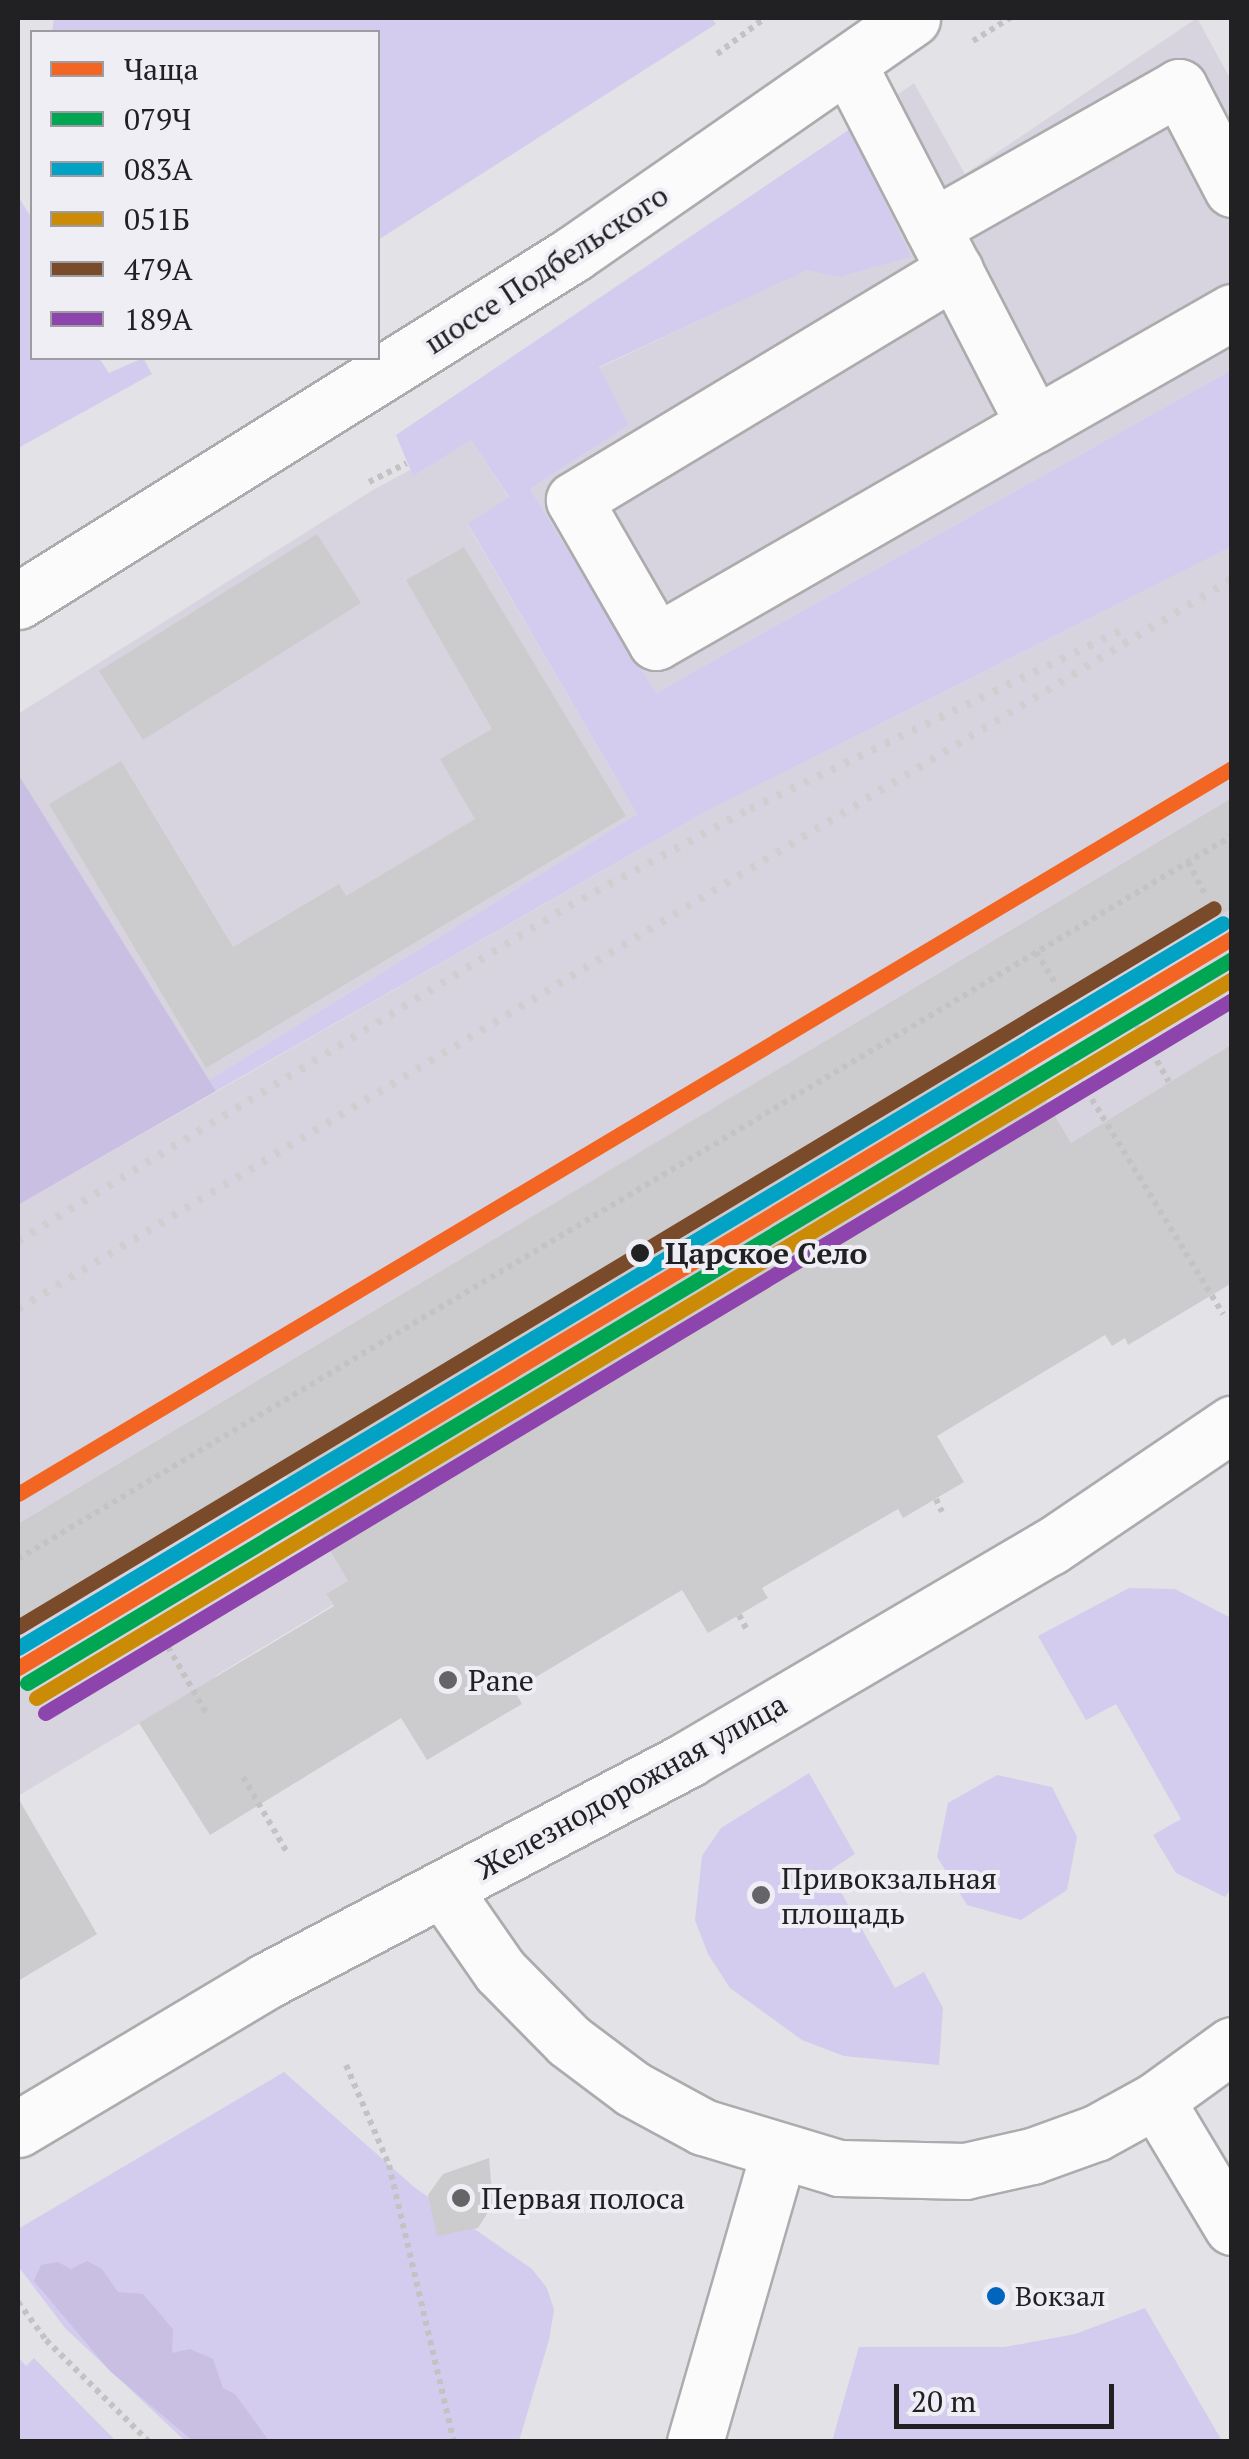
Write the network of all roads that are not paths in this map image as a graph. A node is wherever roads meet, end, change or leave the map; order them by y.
1 (912, 18) edge
2 (848, 64) junction
3 (1232, 190) edge
4 (944, 249) junction
5 (1232, 312) edge
6 (1034, 425) junction
7 (18, 600) edge
8 (1232, 1424) edge
9 (443, 1889) junction
10 (1232, 2044) edge
11 (1156, 2100) junction
12 (18, 2129) edge
13 (778, 2154) junction
14 (1232, 2227) edge
15 (695, 2442) edge

1 - 2 street, шоссе Подбельского
2 - 4 street
2 - 7 street, шоссе Подбельского
3 - 4 street
4 - 6 street
4 - 6 street
5 - 6 street
8 - 9 street, Железнодорожная улица
9 - 12 street, Железнодорожная улица
9 - 13 street
10 - 11 street
11 - 13 street
11 - 14 street
13 - 15 street

